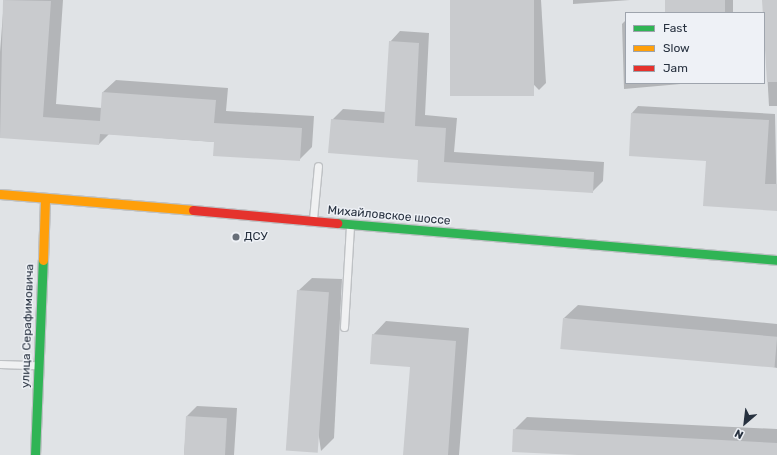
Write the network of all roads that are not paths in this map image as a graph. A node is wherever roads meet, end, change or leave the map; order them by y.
1 (318, 166) dead end
2 (0, 194) edge
3 (45, 198) junction
4 (312, 221) junction
5 (350, 224) junction
6 (777, 260) edge
7 (344, 327) dead end
8 (0, 364) edge
9 (38, 365) junction
10 (35, 455) edge

1 - 4 lane
2 - 3 main road, Михайловское шоссе
3 - 4 main road, Михайловское шоссе
3 - 9 main road, улица Серафимовича
4 - 5 main road, Михайловское шоссе
5 - 6 main road, Михайловское шоссе
5 - 7 lane
8 - 9 lane
9 - 10 main road, улица Серафимовича

